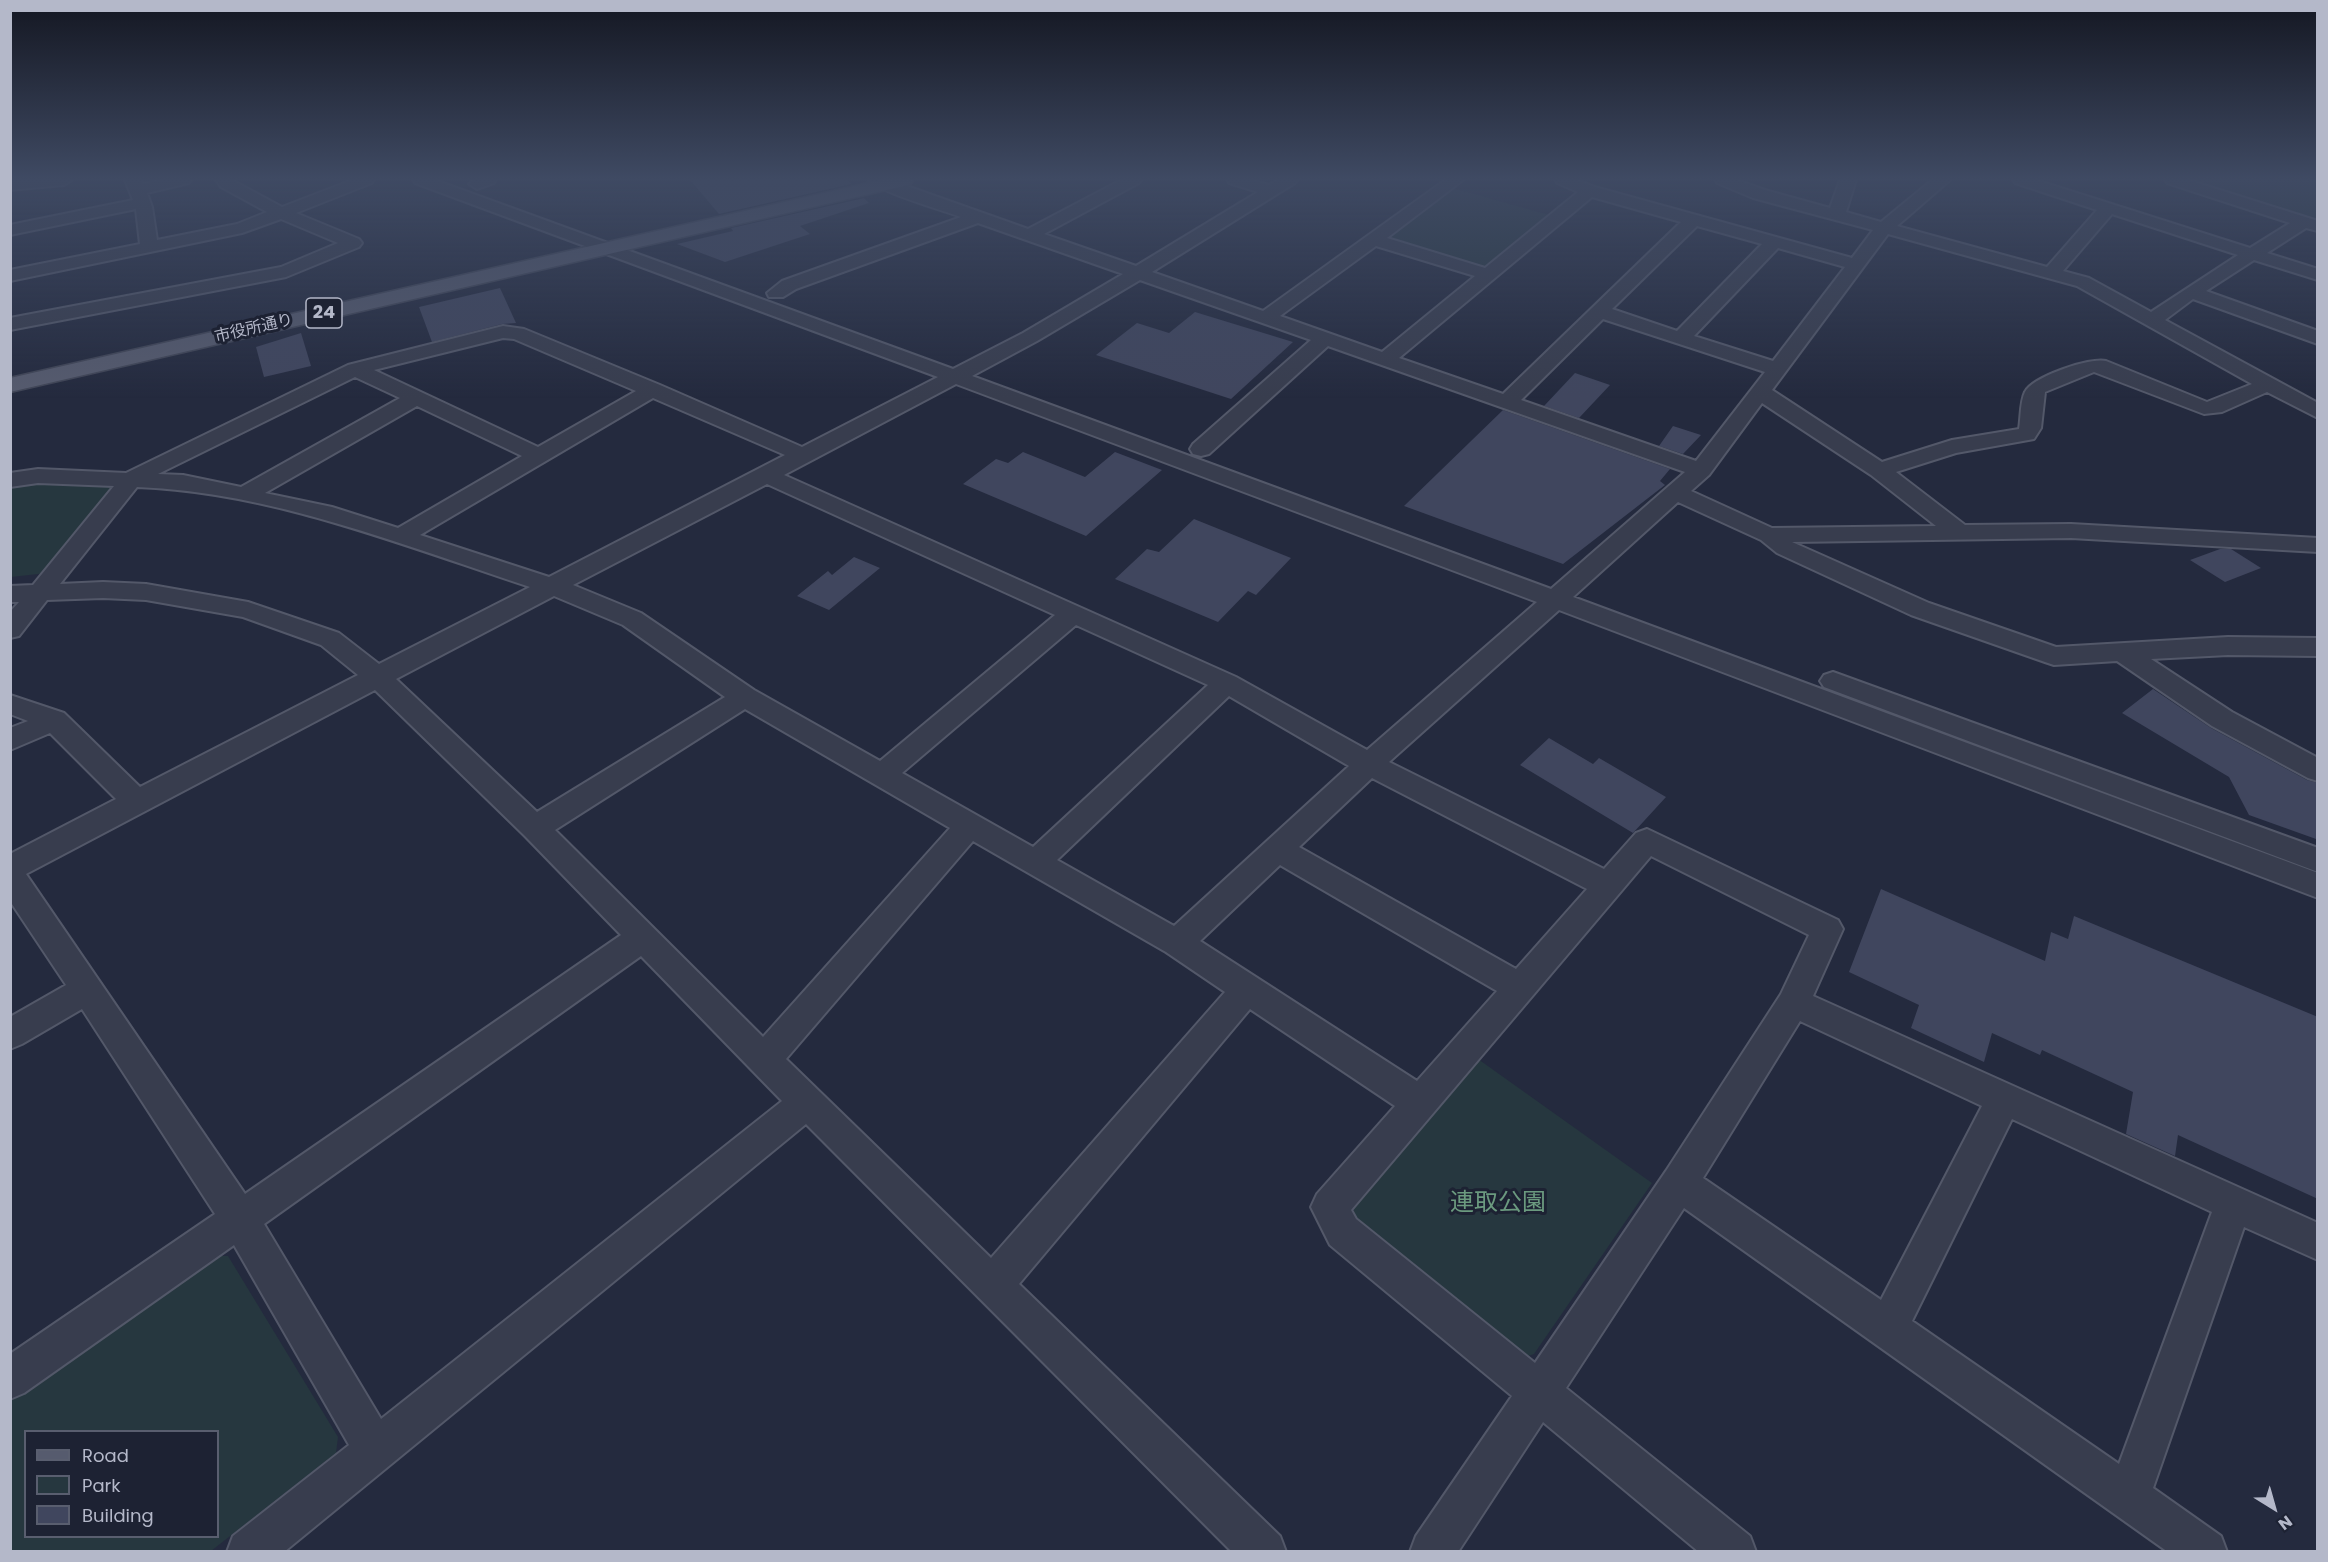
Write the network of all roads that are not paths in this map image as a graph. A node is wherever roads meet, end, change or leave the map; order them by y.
1 (27, 253) edge
2 (128, 253) edge
3 (330, 253) edge
4 (587, 253) edge
5 (622, 253) edge
6 (667, 253) edge
7 (878, 253) edge
8 (1081, 253) edge
9 (1171, 253) edge
10 (1353, 253) edge
11 (1418, 253) edge
12 (1513, 253) edge
13 (1659, 253) edge
14 (1763, 253) edge
15 (1814, 253) edge
16 (1864, 253) edge
17 (1979, 253) edge
18 (2069, 253) edge
19 (2254, 253) joint
20 (1855, 264) junction
21 (2052, 272) junction
22 (1138, 273) junction
23 (1487, 274) junction
24 (2318, 275) edge
25 (13, 280) edge
26 (2191, 292) junction
27 (776, 293) junction
28 (1598, 311) junction
29 (1265, 318) junction
30 (2152, 320) junction
31 (10, 324) edge
32 (1682, 337) junction
33 (1325, 338) junction
34 (2318, 338) edge
35 (1385, 359) junction
36 (355, 369) junction
37 (1776, 369) junction
38 (966, 371) junction
39 (10, 385) edge
40 (2266, 385) junction
41 (653, 389) junction
42 (1760, 392) junction
43 (416, 398) junction
44 (1508, 401) junction
45 (2318, 412) edge
46 (1201, 449) junction
47 (538, 456) junction
48 (802, 456) junction
49 (1701, 470) junction
50 (1879, 470) junction
51 (766, 475) junction
52 (131, 479) junction
53 (10, 480) edge
54 (1676, 493) junction
55 (244, 495) junction
56 (1959, 532) junction
57 (1769, 535) junction
58 (401, 536) junction
59 (2318, 545) edge
60 (552, 586) junction
61 (40, 592) junction
62 (1564, 592) junction
63 (10, 594) edge
64 (1073, 614) junction
65 (10, 630) edge
66 (2318, 647) edge
67 (2122, 652) junction
68 (378, 677) junction
69 (1227, 684) junction
70 (745, 697) junction
71 (10, 704) edge
72 (54, 720) junction
73 (10, 740) edge
74 (1369, 764) junction
75 (2318, 771) edge
76 (883, 774) junction
77 (137, 802) junction
78 (971, 824) junction
79 (535, 828) junction
80 (1277, 849) junction
81 (2318, 860) edge
82 (1036, 862) junction
83 (10, 868) edge
84 (10, 875) edge
85 (1607, 885) junction
86 (2318, 886) edge
87 (643, 937) junction
88 (1177, 943) junction
89 (1519, 987) junction
90 (1248, 988) junction
91 (88, 989) junction
92 (1794, 1003) junction
93 (10, 1034) edge
94 (764, 1060) junction
95 (2004, 1099) junction
96 (808, 1101) junction
97 (1419, 1102) junction
98 (1679, 1183) junction
99 (2234, 1204) junction
100 (240, 1219) junction
101 (2318, 1242) edge
102 (993, 1285) junction
103 (1887, 1329) junction
104 (10, 1379) edge
105 (1537, 1392) junction
106 (375, 1450) junction
107 (2129, 1496) junction
108 (249, 1551) edge
109 (1264, 1551) edge
110 (1431, 1551) edge
111 (1734, 1551) edge
112 (2205, 1551) edge

1 - 25 street
2 - 25 street
3 - 31 street
4 - 39 main road, 市役所通り / 24
5 - 38 street
6 - 27 street
7 - 27 street
8 - 22 street
9 - 22 street
10 - 29 street
11 - 23 street
12 - 23 street
13 - 28 street
14 - 32 street
15 - 20 street
16 - 20 street
17 - 21 street
18 - 21 street
19 - 24 street
19 - 26 street
20 - 37 street
21 - 30 street
22 - 29 street
22 - 38 street
23 - 35 street
26 - 30 street
26 - 34 street
27 - 38 street
28 - 32 street
28 - 44 street
29 - 33 street
30 - 40 street
32 - 37 street
33 - 35 street
33 - 46 street
35 - 44 street
36 - 41 street
36 - 43 street
36 - 52 street
37 - 42 street
38 - 46 street
38 - 48 street
38 - 62 street
40 - 45 street
40 - 50 street
41 - 47 street
41 - 48 street
42 - 49 street
42 - 50 street
43 - 47 street
43 - 55 street
44 - 49 street
46 - 62 street
47 - 58 street
48 - 51 street
49 - 54 street
50 - 56 street
51 - 60 street
51 - 64 street
52 - 53 street
52 - 55 street
52 - 61 street
54 - 57 street
54 - 62 street
55 - 58 street
56 - 57 street
56 - 59 street
57 - 67 street
58 - 60 street
60 - 68 street
60 - 70 street
61 - 63 street
61 - 65 street
61 - 68 street
62 - 74 street
62 - 81 street
62 - 86 street
64 - 69 street
64 - 76 street
66 - 67 street
67 - 75 street
68 - 77 street
68 - 79 street
69 - 74 street
69 - 82 street
70 - 76 street
70 - 79 street
71 - 72 street
72 - 73 street
72 - 77 street
74 - 80 street
74 - 85 street
76 - 78 street
77 - 83 street
78 - 82 street
78 - 94 street
79 - 87 street
80 - 88 street
80 - 89 street
82 - 88 street
84 - 91 street
85 - 89 street
85 - 92 street
87 - 94 street
87 - 100 street
88 - 90 street
89 - 97 street
90 - 97 street
90 - 102 street
91 - 93 street
91 - 100 street
92 - 95 street
92 - 98 street
94 - 96 street
95 - 99 street
95 - 103 street
96 - 102 street
96 - 106 street
97 - 105 street
98 - 103 street
98 - 105 street
99 - 101 street
99 - 107 street
100 - 104 street
100 - 106 street
102 - 109 street
103 - 107 street
105 - 110 street
105 - 111 street
106 - 108 street
107 - 112 street

